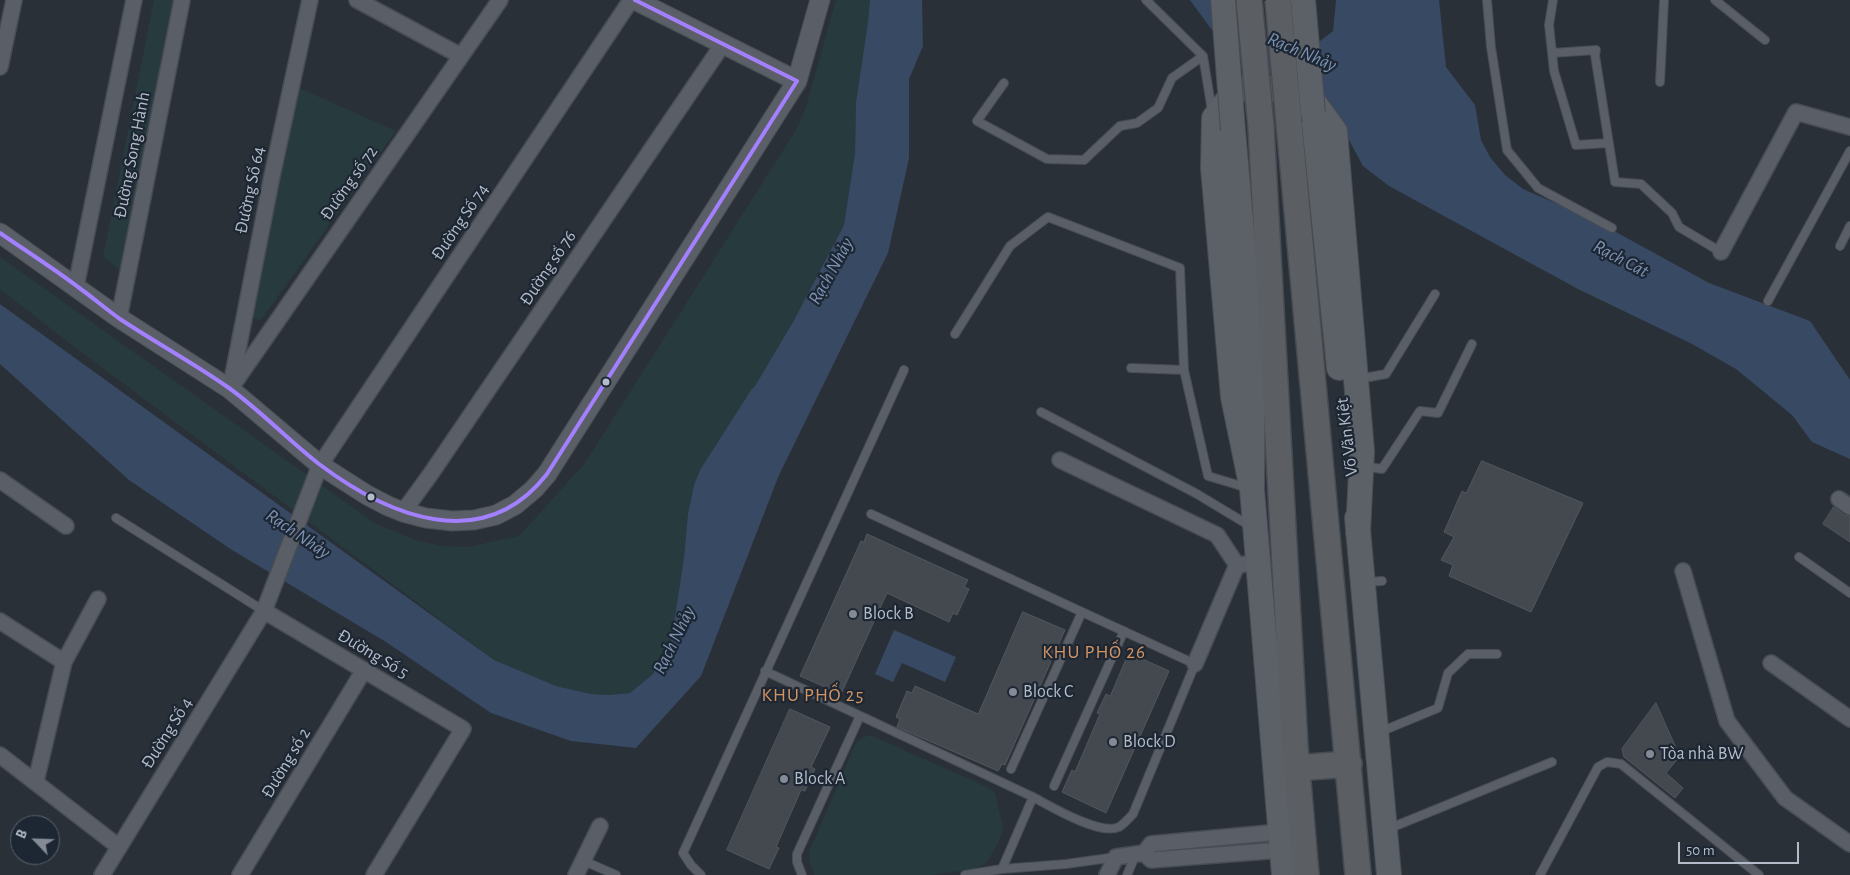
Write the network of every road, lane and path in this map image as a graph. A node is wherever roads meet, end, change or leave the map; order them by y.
1 (14, 0) edge
2 (134, 0) edge
3 (182, 0) edge
4 (310, 0) edge
5 (357, 0) edge
6 (500, 0) edge
7 (631, 0) edge
8 (635, 0) edge
9 (820, 0) edge
10 (1146, 0) edge
11 (1223, 0) edge
12 (1250, 0) edge
13 (1278, 0) edge
14 (1303, 0) edge
15 (1486, 0) edge
16 (1553, 0) edge
17 (1664, 0) edge
18 (1715, 0) edge
19 (1765, 40) dead end
20 (723, 44) junction
21 (1552, 53) junction
22 (461, 56) junction
23 (1204, 56) junction
24 (0, 67) edge
25 (797, 81) junction
26 (1660, 82) dead end
27 (1004, 83) dead end
28 (1223, 124) junction
29 (1850, 127) edge
30 (1608, 143) junction
31 (1850, 151) edge
32 (1850, 226) edge
33 (1612, 228) dead end
34 (0, 233) edge
35 (1840, 246) dead end
36 (1721, 252) joint
37 (76, 286) junction
38 (1435, 294) dead end
39 (1768, 300) dead end
40 (118, 318) junction
41 (955, 334) dead end
42 (1472, 344) dead end
43 (1131, 368) dead end
44 (904, 370) dead end
45 (1184, 370) junction
46 (1356, 380) junction
47 (230, 389) junction
48 (1041, 412) dead end
49 (1060, 460) dead end
50 (320, 465) junction
51 (1361, 465) junction
52 (0, 480) edge
53 (1252, 489) junction
54 (403, 512) junction
55 (871, 514) dead end
56 (116, 518) dead end
57 (66, 526) dead end
58 (1256, 530) junction
59 (1358, 533) junction
60 (1799, 557) dead end
61 (1248, 564) junction
62 (1683, 571) dead end
63 (1850, 593) edge
64 (271, 597) joint
65 (98, 599) dead end
66 (264, 611) junction
67 (1082, 612) junction
68 (1, 627) edge
69 (1124, 631) junction
70 (1497, 654) dead end
71 (64, 662) junction
72 (1771, 663) dead end
73 (1194, 664) junction
74 (364, 670) junction
75 (765, 671) junction
76 (860, 716) junction
77 (1850, 719) edge
78 (1376, 733) junction
79 (0, 755) edge
80 (1552, 762) dead end
81 (1349, 764) junction
82 (1296, 768) junction
83 (1012, 769) dead end
84 (36, 781) junction
85 (1054, 786) dead end
86 (1033, 797) junction
87 (600, 826) dead end
88 (1384, 831) junction
89 (1246, 835) junction
90 (1281, 841) junction
91 (1850, 844) edge
92 (119, 847) junction
93 (1247, 853) junction
94 (1140, 854) junction
95 (1116, 857) junction
96 (584, 861) junction
97 (1002, 869) junction
98 (245, 873) edge
99 (102, 875) edge
100 (374, 875) edge
101 (576, 875) edge
102 (616, 875) edge
103 (701, 875) edge
104 (802, 875) edge
105 (965, 875) edge
106 (1107, 875) edge
107 (1127, 875) edge
108 (1284, 875) edge
109 (1306, 875) edge
110 (1358, 875) edge
111 (1388, 875) edge
112 (1540, 875) edge
113 (1759, 875) edge

1 - 24 street
2 - 37 street, Đường Song Hành
3 - 40 street, Đường Song Hành
4 - 47 street, Đường Số 64
5 - 22 street
6 - 22 street, Đường số 72
7 - 50 street, Đường Số 74
8 - 20 street
9 - 25 street
10 - 23 lane
11 - 28 main road, bridge
12 - 82 highway, bridge
13 - 81 highway, Võ Văn Kiệt, bridge
14 - 59 main road, Võ Văn Kiệt, bridge
15 - 33 lane
16 - 21 lane
17 - 26 lane
18 - 19 lane
20 - 25 street
20 - 54 street, Đường số 76
21 - 30 lane
21 - 30 lane
22 - 47 street, Đường số 72
23 - 27 lane
23 - 28 lane
25 - 54 street
28 - 46 main road
28 - 53 main road
29 - 36 street
30 - 36 lane
31 - 39 lane
32 - 35 lane
34 - 37 street
37 - 40 street
38 - 46 lane
40 - 47 street
41 - 45 lane
42 - 51 lane
43 - 45 lane
44 - 75 lane
45 - 53 lane
46 - 51 main road
47 - 50 street
48 - 58 lane
49 - 61 street
50 - 54 street
50 - 64 street, Đường Số 74
51 - 59 main road
52 - 57 street
53 - 58 main road
55 - 67 lane
56 - 66 lane
58 - 61 main road
59 - 78 main road, Võ Văn Kiệt
60 - 63 lane
61 - 73 street
61 - 90 main road
62 - 91 street
64 - 66 street, Đường Số 4
65 - 71 street
66 - 74 street, Đường Số 5
66 - 92 street, Đường Số 4
67 - 69 lane
67 - 83 lane
68 - 71 street
69 - 73 lane
69 - 85 lane
70 - 78 lane
71 - 84 street
72 - 77 street
73 - 86 lane
74 - 98 street, Đường số 2
74 - 100 street, Đường Số 5
75 - 76 lane
75 - 103 lane
76 - 86 lane
76 - 104 lane
78 - 88 main road, Võ Văn Kiệt
79 - 84 street
80 - 88 lane
81 - 82 highway
81 - 110 highway, Võ Văn Kiệt
82 - 109 highway
84 - 92 street
86 - 97 lane
87 - 96 street
88 - 111 main road, Võ Văn Kiệt
89 - 90 street
89 - 93 street
89 - 94 street
90 - 93 street
90 - 108 main road
92 - 99 street, Đường Số 4
93 - 94 street
94 - 95 street
94 - 107 lane
95 - 97 lane
95 - 106 street
96 - 101 street
96 - 102 lane
97 - 105 lane
112 - 113 lane

